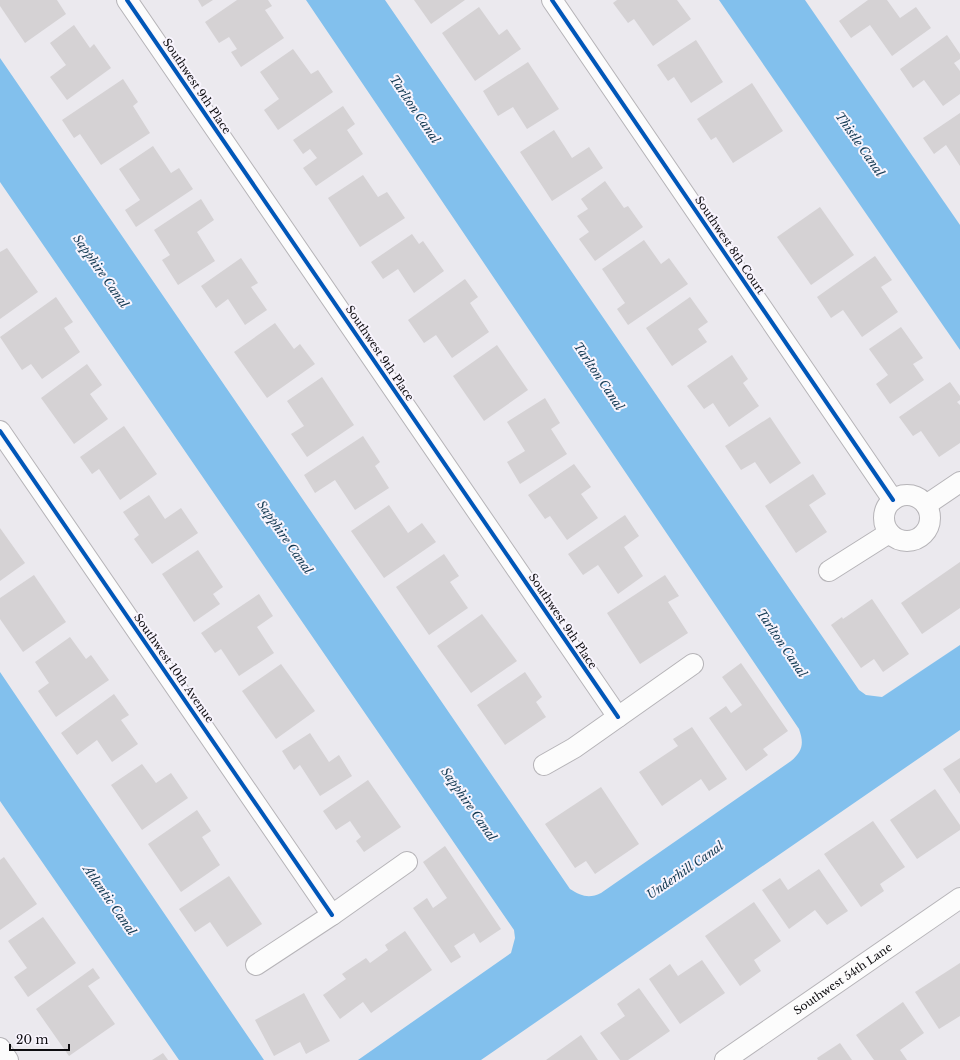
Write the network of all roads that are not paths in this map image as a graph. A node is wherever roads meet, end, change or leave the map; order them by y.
1 (127, 0) edge
2 (552, 0) edge
3 (0, 431) edge
4 (960, 482) edge
5 (893, 500) junction
6 (926, 505) junction
7 (889, 533) junction
8 (829, 571) dead end
9 (693, 664) dead end
10 (618, 717) junction
11 (544, 765) dead end
12 (407, 862) dead end
13 (960, 898) edge
14 (332, 915) junction
15 (256, 965) dead end
16 (0, 1048) edge
17 (8, 1060) edge
18 (725, 1060) edge

1 - 10 street, Southwest 9th Place
2 - 5 street, Southwest 8th Court
3 - 14 street, Southwest 10th Avenue
4 - 6 street
5 - 6 street
5 - 7 street
6 - 7 street
7 - 8 street
9 - 10 street
10 - 11 street
12 - 14 street
13 - 18 street, Southwest 54th Lane
14 - 15 street
16 - 17 street

